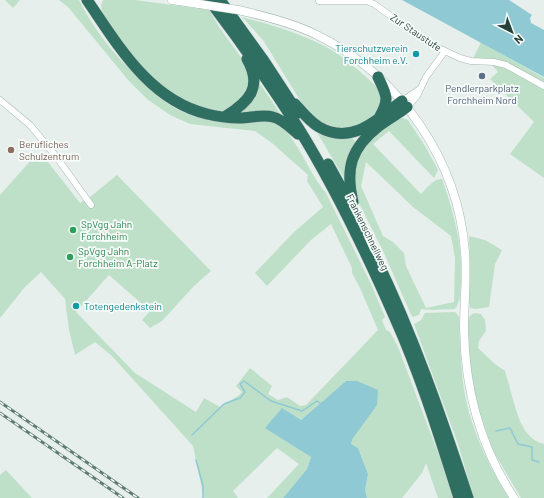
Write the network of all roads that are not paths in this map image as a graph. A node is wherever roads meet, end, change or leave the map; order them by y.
1 (172, 0) edge
2 (210, 0) edge
3 (220, 0) edge
4 (91, 1) edge
5 (319, 2) dead end
6 (244, 47) junction
7 (445, 52) junction
8 (378, 77) junction
9 (544, 86) edge
10 (286, 94) junction
11 (0, 100) edge
12 (404, 104) junction
13 (226, 116) junction
14 (377, 120) junction
15 (309, 147) junction
16 (91, 205) dead end
17 (356, 218) junction
18 (459, 498) edge
19 (468, 498) edge
20 (514, 498) edge

1 - 8 main road, bridge
2 - 6 highway, Frankenschnellweg
3 - 10 highway, Frankenschnellweg
4 - 13 highway
5 - 7 street, Zur Staustufe
6 - 13 highway
6 - 15 highway, Frankenschnellweg
7 - 9 street, Zur Staustufe
7 - 12 street, Zur Staustufe
8 - 12 main road
8 - 14 highway
10 - 14 highway
10 - 17 highway, Frankenschnellweg
11 - 16 street
12 - 14 highway
12 - 17 highway
12 - 20 main road
13 - 15 highway
15 - 18 highway, Frankenschnellweg
17 - 19 highway, Frankenschnellweg

